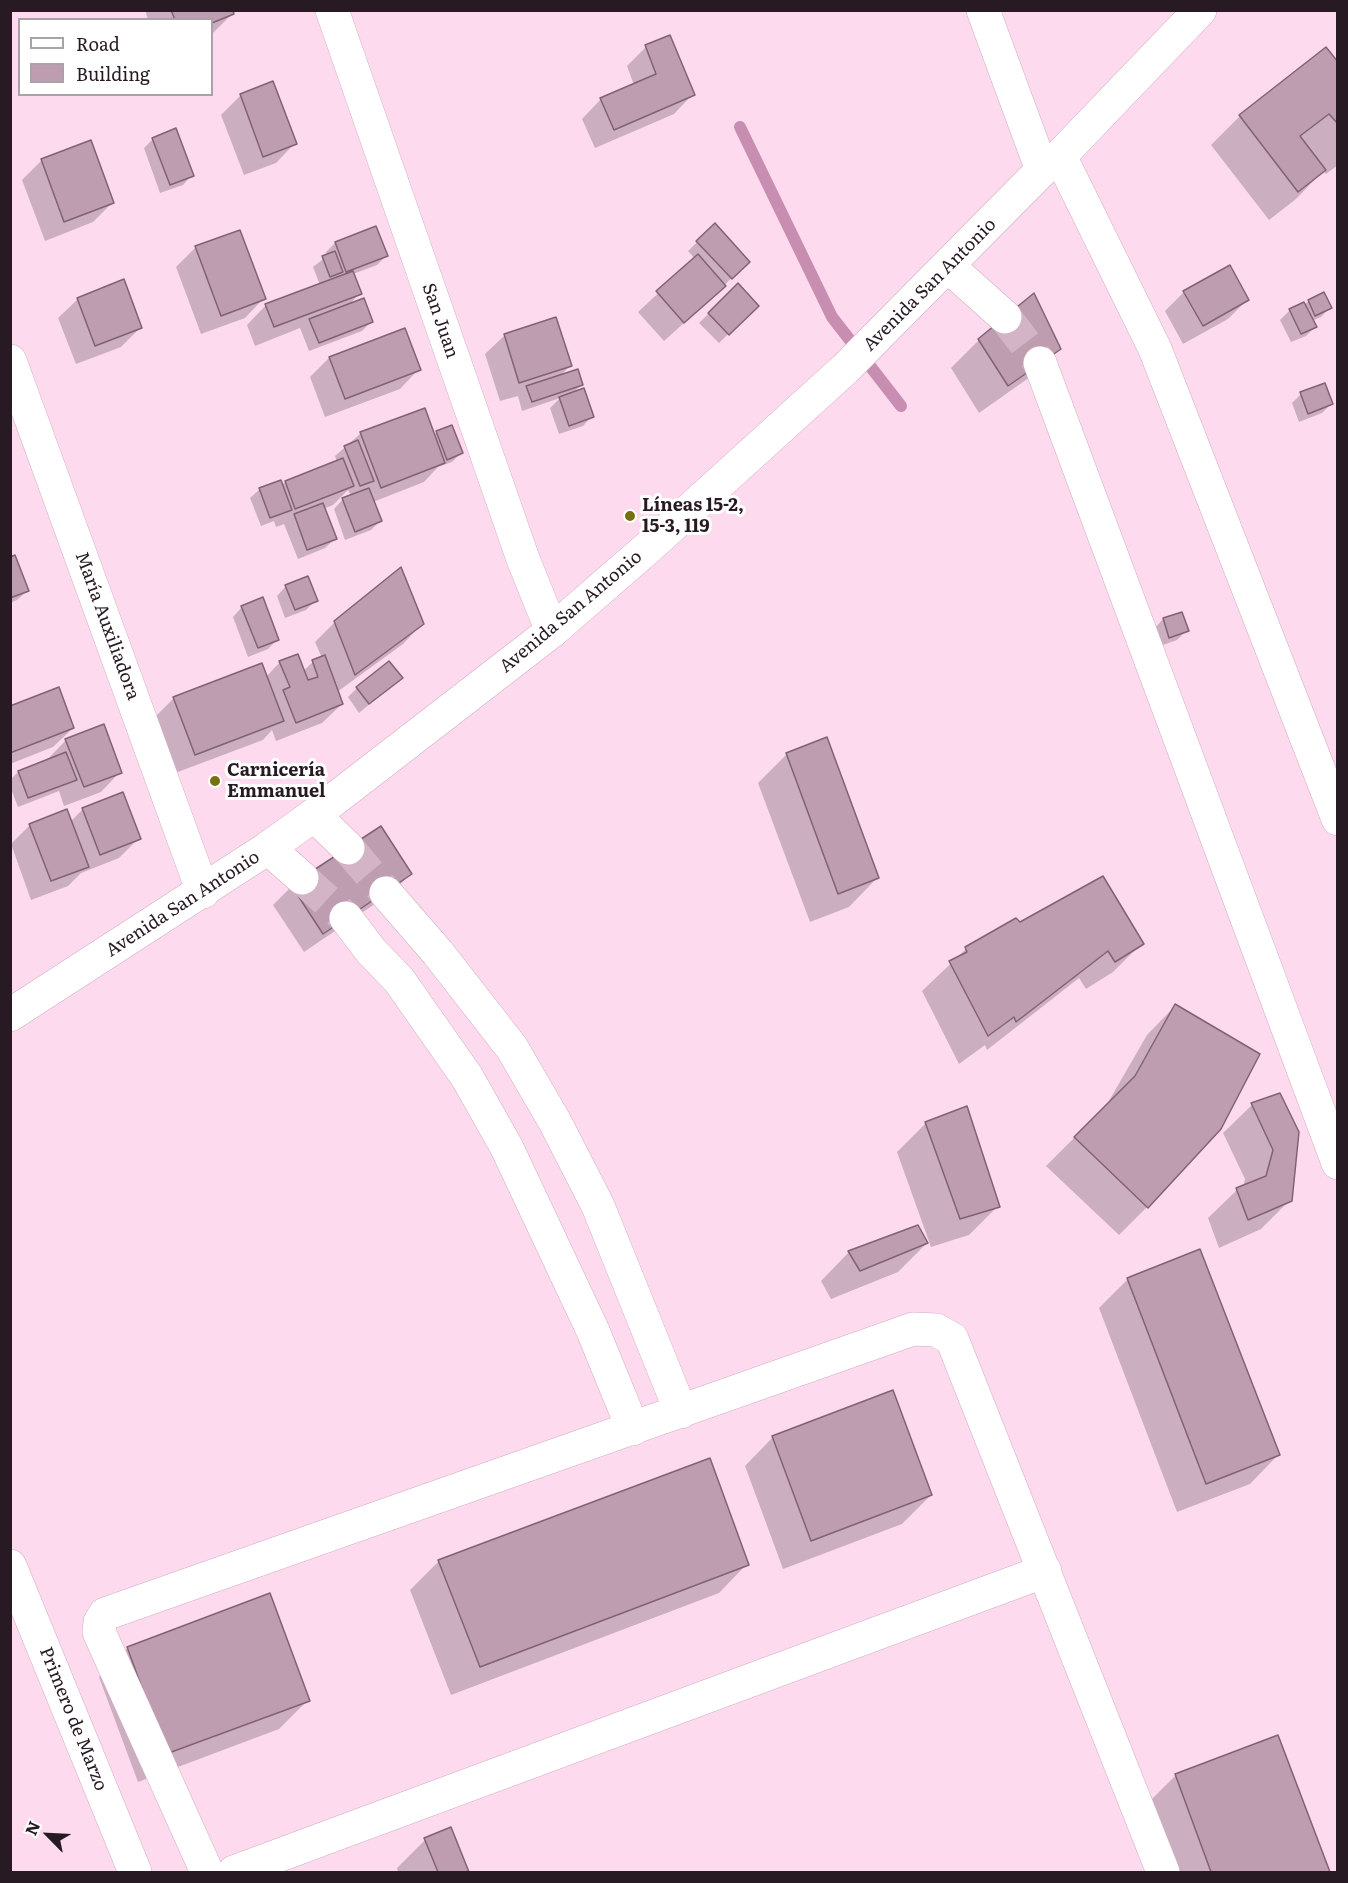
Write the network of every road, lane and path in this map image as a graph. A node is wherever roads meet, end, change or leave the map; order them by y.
1 (332, 10) edge
2 (983, 10) edge
3 (1200, 10) edge
4 (1051, 163) junction
5 (948, 266) junction
6 (1005, 317) tunnel mouth
7 (10, 361) edge
8 (1040, 363) tunnel mouth
9 (552, 631) junction
10 (315, 815) junction
11 (1338, 819) edge
12 (268, 848) junction
13 (348, 848) tunnel mouth
14 (302, 878) tunnel mouth
15 (203, 892) junction
16 (386, 892) tunnel mouth
17 (346, 918) tunnel mouth
18 (10, 1015) edge
19 (1338, 1163) edge
20 (681, 1412) junction
21 (633, 1429) junction
22 (10, 1566) edge
23 (1045, 1571) junction
24 (135, 1872) edge
25 (207, 1872) edge
26 (234, 1872) edge
27 (1163, 1872) edge

1 - 9 street, San Juan
2 - 4 street
3 - 4 street, Avenida San Antonio
4 - 5 street, Avenida San Antonio
4 - 11 street
5 - 6 street
5 - 9 street, Avenida San Antonio
7 - 15 street, María Auxiliadora
8 - 19 street
9 - 10 street, Avenida San Antonio
10 - 12 street, Avenida San Antonio
10 - 13 street
12 - 14 street
12 - 15 street, Avenida San Antonio
15 - 18 street, Avenida San Antonio
16 - 20 street
17 - 21 street
20 - 21 street
20 - 23 street
21 - 25 street
22 - 24 street, Primero de Marzo
23 - 26 street
23 - 27 street

